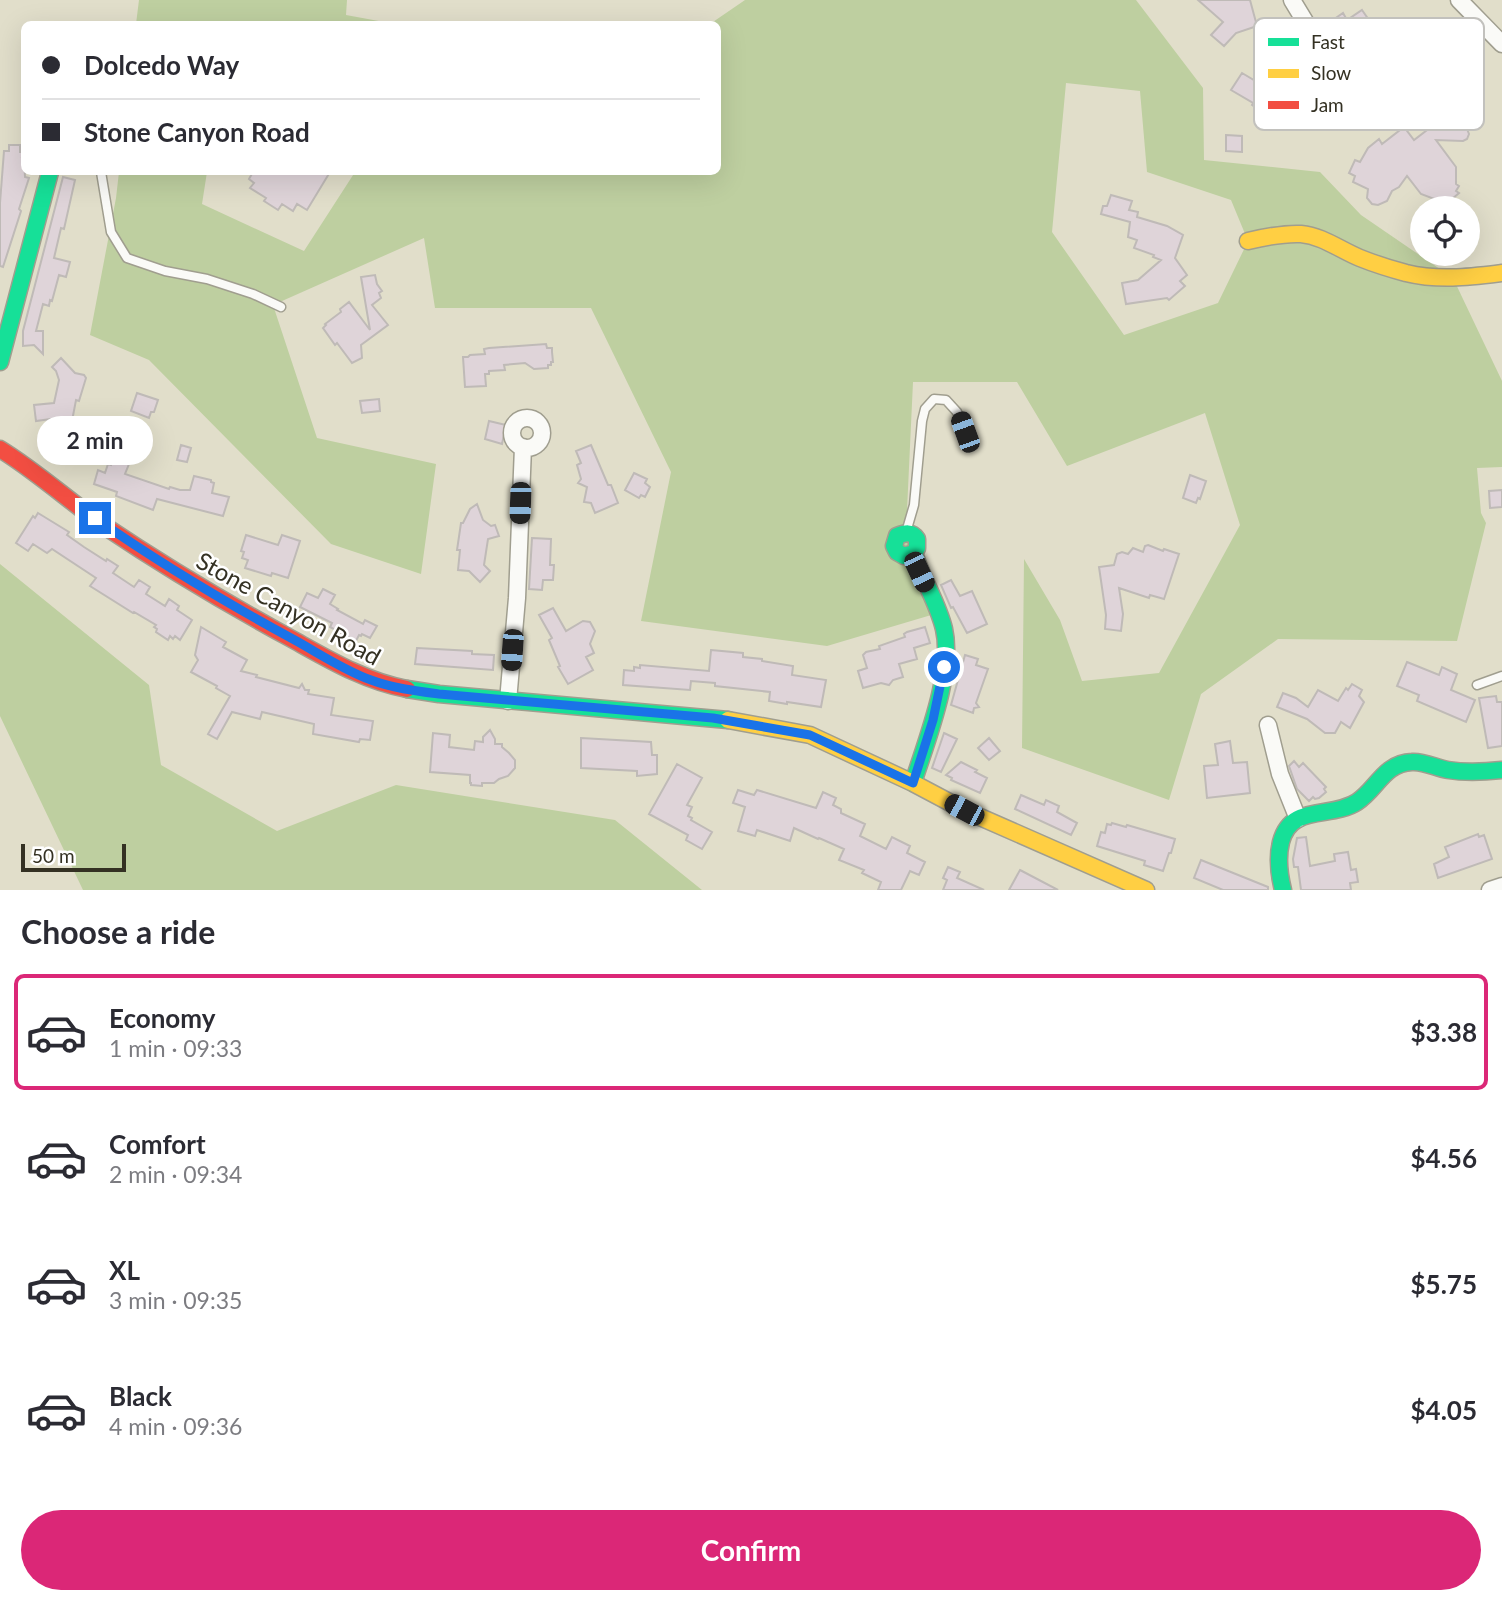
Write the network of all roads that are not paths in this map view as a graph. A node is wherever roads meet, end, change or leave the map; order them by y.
1 (1292, 0) edge
2 (1459, 0) edge
3 (1303, 18) edge
4 (1477, 18) edge
5 (1484, 26) edge
6 (1502, 44) edge
7 (49, 175) edge
8 (102, 175) edge
9 (1248, 241) dead end
10 (1502, 273) edge
11 (281, 307) dead end
12 (0, 362) edge
13 (965, 432) dead end
14 (523, 447) dead end
15 (0, 449) edge
16 (906, 532) joint
17 (1502, 676) edge
18 (1477, 685) dead end
19 (508, 701) junction
20 (1268, 725) dead end
21 (1502, 770) edge
22 (913, 783) junction
23 (1298, 819) junction
24 (1502, 886) edge
25 (1146, 890) edge
26 (1283, 890) edge
27 (1490, 890) edge

1 - 3 street
2 - 4 street
5 - 6 street
7 - 12 street
8 - 11 lane
9 - 10 street
13 - 16 lane
14 - 19 street
15 - 19 street, Stone Canyon Road
16 - 22 street
17 - 18 lane
19 - 22 street, Stone Canyon Road
20 - 23 street
21 - 23 street
22 - 25 street, Stone Canyon Road
23 - 26 street
24 - 27 street

